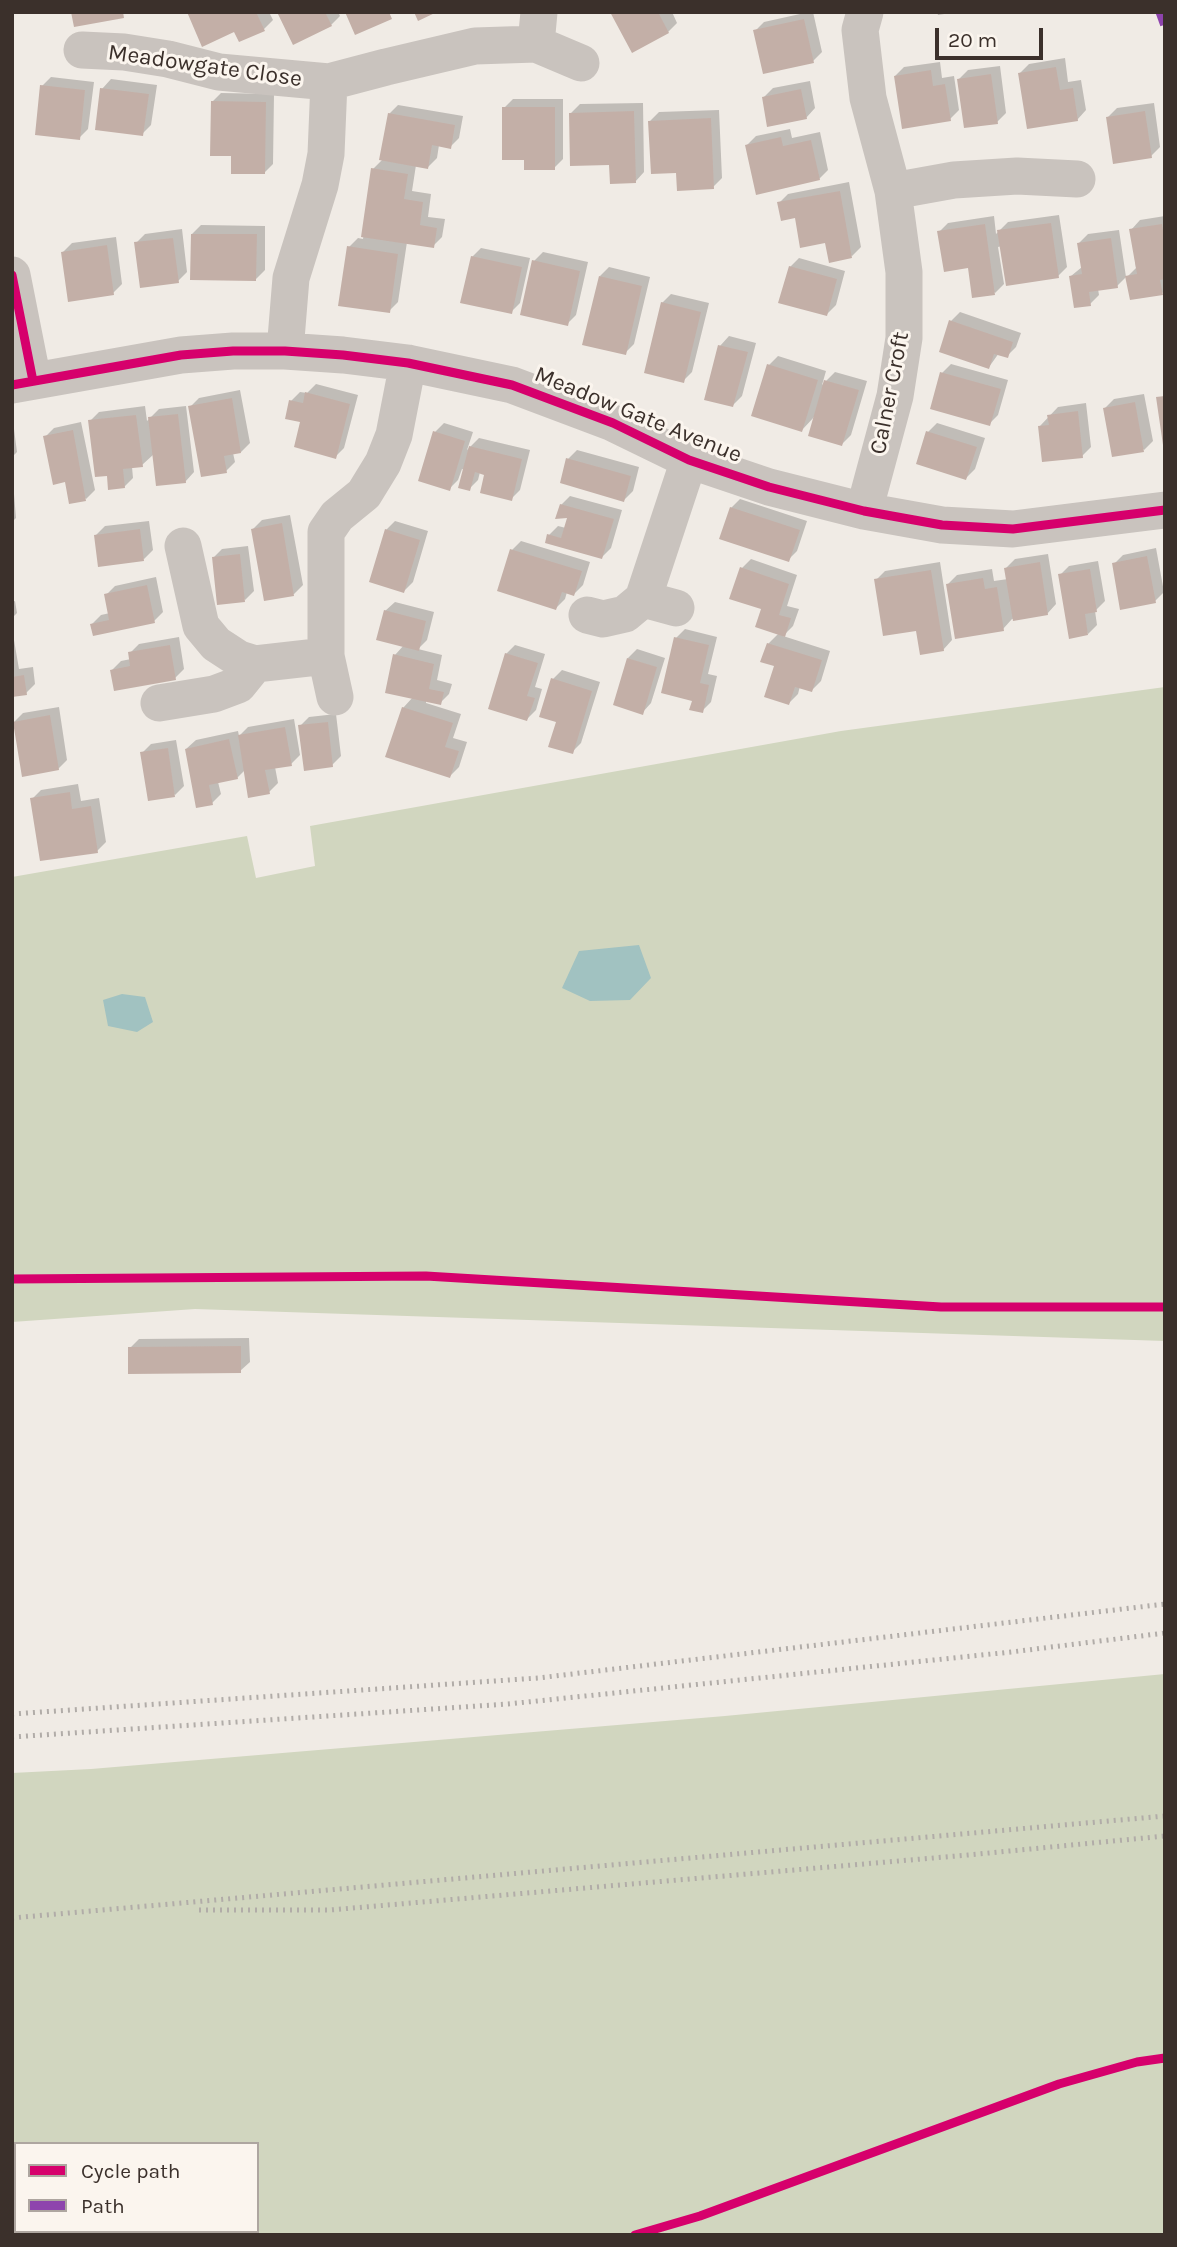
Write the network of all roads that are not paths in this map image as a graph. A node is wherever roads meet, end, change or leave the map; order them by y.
1 (865, 12) edge
2 (538, 28) edge
3 (82, 50) dead end
4 (581, 63) dead end
5 (329, 82) junction
6 (1077, 179) dead end
7 (893, 191) junction
8 (12, 275) edge
9 (285, 351) junction
10 (408, 363) junction
11 (23, 383) edge
12 (689, 460) junction
13 (1165, 510) edge
14 (864, 511) junction
15 (183, 546) dead end
16 (587, 615) dead end
17 (326, 656) junction
18 (256, 664) junction
19 (335, 697) dead end
20 (159, 703) dead end

1 - 7 street, Calner Croft
2 - 4 street, Meadowgate Close
2 - 5 street, Meadowgate Close
3 - 5 street, Meadowgate Close
5 - 9 street, Meadowgate Close
6 - 7 street
7 - 14 street, Calner Croft
8 - 11 street
9 - 10 street, Meadow Gate Avenue
9 - 11 street, Meadow Gate Avenue
10 - 12 street, Meadow Gate Avenue
10 - 17 street
12 - 14 street, Meadow Gate Avenue
12 - 16 street, Meadow Gate Avenue
13 - 14 street, Meadow Gate Avenue
15 - 18 street
17 - 18 street
17 - 19 street
18 - 20 street

